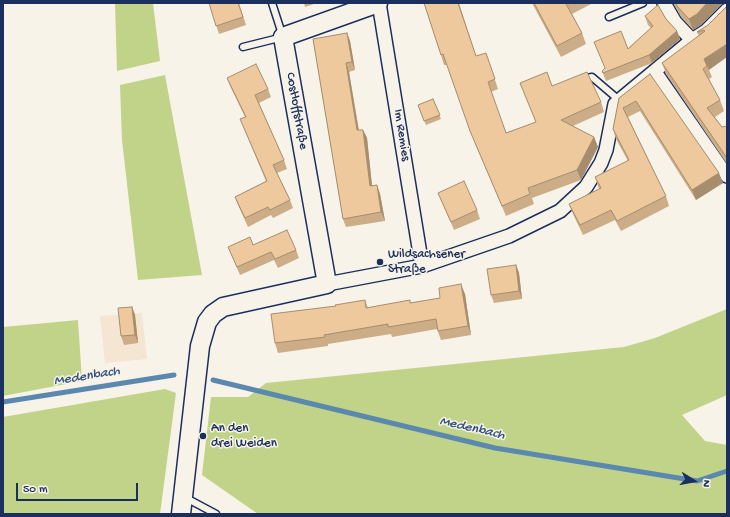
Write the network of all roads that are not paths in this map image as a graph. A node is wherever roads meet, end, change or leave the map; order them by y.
1 (272, 3) edge
2 (379, 3) edge
3 (643, 3) edge
4 (664, 3) edge
5 (727, 10) edge
6 (610, 17) dead end
7 (283, 37) junction
8 (692, 40) junction
9 (243, 47) dead end
10 (655, 72) junction
11 (577, 80) edge
12 (619, 100) junction
13 (727, 176) edge
14 (422, 266) junction
15 (327, 284) junction
16 (183, 496) junction
17 (181, 514) edge
18 (216, 514) edge

1 - 7 lane
2 - 7 main road
2 - 14 street, Im Remies
3 - 6 lane
4 - 8 street
5 - 8 street
7 - 9 lane
7 - 15 main road, Costloffstraße
8 - 10 street
10 - 12 street
10 - 13 street
11 - 12 lane
12 - 14 street
14 - 15 street
15 - 16 main road
16 - 17 main road
16 - 18 lane

